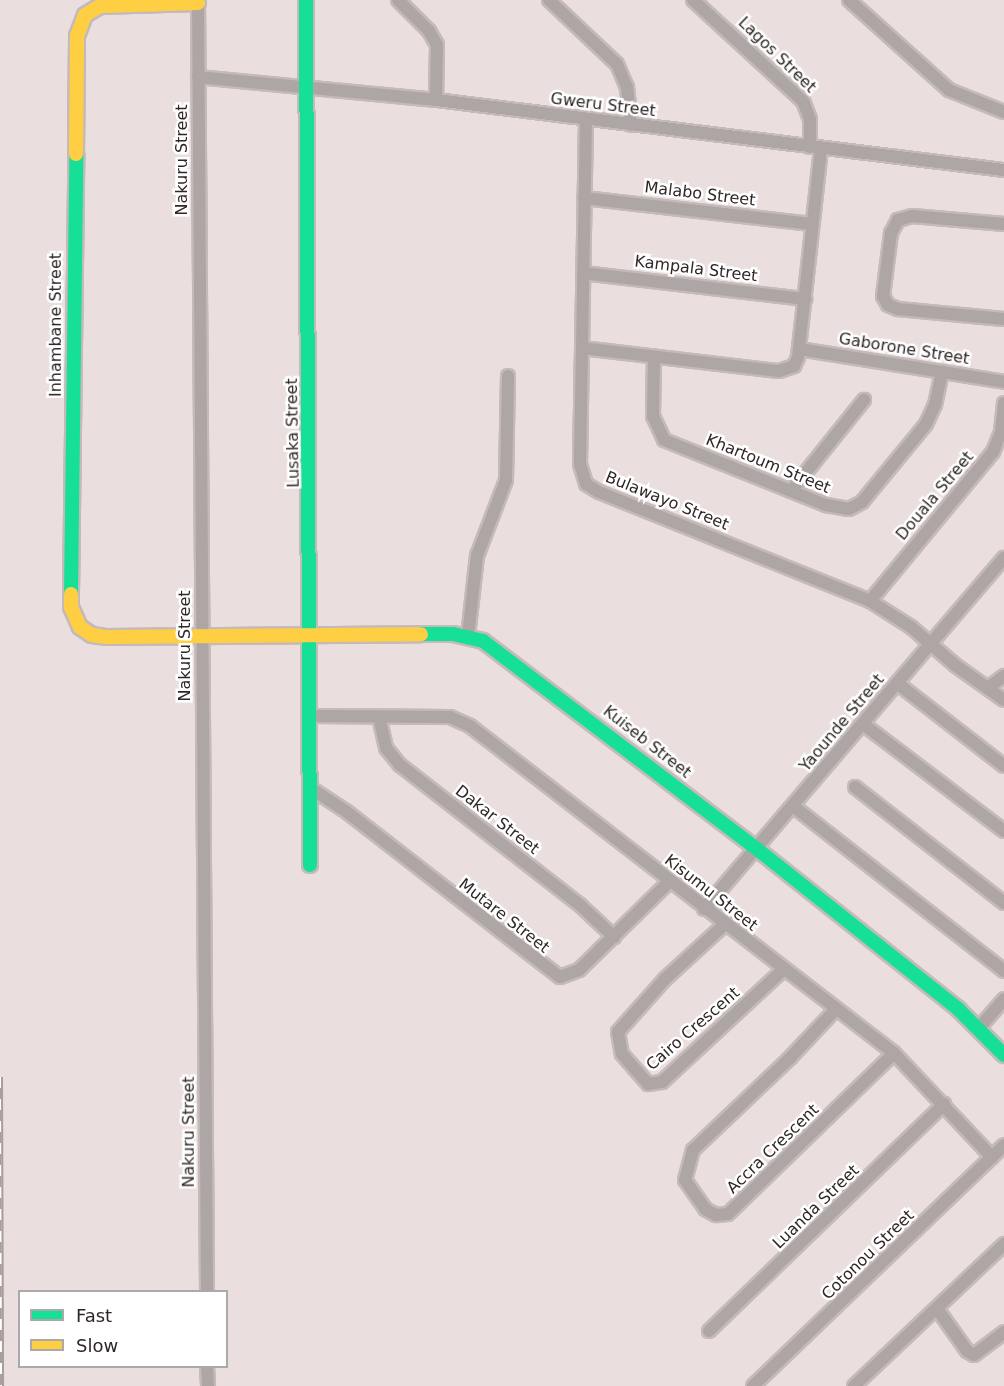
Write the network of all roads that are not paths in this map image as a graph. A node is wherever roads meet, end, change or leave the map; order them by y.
1 (306, 0) edge
2 (398, 0) edge
3 (549, 0) edge
4 (693, 0) edge
5 (849, 0) edge
6 (198, 2) edge
7 (198, 77) junction
8 (305, 87) junction
9 (436, 100) junction
10 (1004, 111) edge
11 (586, 120) junction
12 (632, 125) junction
13 (815, 147) junction
14 (1004, 170) edge
15 (584, 198) junction
16 (812, 224) junction
17 (1004, 224) edge
18 (583, 273) junction
19 (805, 299) junction
20 (1004, 319) edge
21 (582, 348) junction
22 (799, 350) junction
23 (654, 357) junction
24 (942, 372) junction
25 (508, 376) dead end
26 (1004, 382) edge
27 (864, 400) dead end
28 (1004, 403) edge
29 (791, 491) junction
30 (1004, 558) edge
31 (870, 601) junction
32 (311, 635) junction
33 (201, 636) junction
34 (468, 636) junction
35 (931, 643) junction
36 (1004, 676) edge
37 (897, 683) junction
38 (989, 687) junction
39 (1004, 700) edge
40 (312, 716) junction
41 (379, 717) junction
42 (863, 724) junction
43 (1004, 766) edge
44 (855, 787) dead end
45 (312, 789) junction
46 (793, 806) junction
47 (1004, 831) edge
48 (757, 849) junction
49 (310, 865) dead end
50 (669, 882) junction
51 (1004, 903) edge
52 (704, 909) junction
53 (724, 925) junction
54 (614, 937) junction
55 (783, 970) junction
56 (1004, 971) edge
57 (1004, 999) edge
58 (835, 1010) junction
59 (979, 1028) junction
60 (894, 1053) junction
61 (1004, 1055) edge
62 (944, 1104) junction
63 (1004, 1145) edge
64 (992, 1157) junction
65 (1004, 1244) edge
66 (207, 1290) edge
67 (938, 1310) junction
68 (709, 1331) dead end
69 (1004, 1332) edge
70 (207, 1368) edge
71 (208, 1386) edge
72 (753, 1386) edge
73 (854, 1386) edge

1 - 8 street, Lusaka Street
2 - 9 street
3 - 12 street
4 - 13 street, Lagos Street
5 - 10 street
6 - 7 street, Nakuru Street
6 - 33 street, Inhambane Street
7 - 8 street, Gweru Street
7 - 33 street, Nakuru Street
8 - 9 street, Gweru Street
8 - 32 street, Lusaka Street
9 - 11 street, Gweru Street
11 - 12 street, Gweru Street
11 - 15 street, Bulawayo Street
12 - 13 street, Gweru Street
13 - 14 street, Gweru Street
13 - 16 street, Lagos Street
15 - 16 street, Malabo Street
15 - 18 street, Bulawayo Street
16 - 19 street, Lagos Street
17 - 20 street
18 - 19 street, Kampala Street
18 - 21 street, Bulawayo Street
19 - 22 street, Lagos Street
21 - 23 street
21 - 31 street, Bulawayo Street
22 - 23 street
22 - 24 street, Gaborone Street
23 - 29 street, Khartoum Street
24 - 26 street, Gaborone Street
24 - 29 street, Khartoum Street
25 - 34 street
27 - 29 street
28 - 31 street, Douala Street
30 - 35 street, Yaounde Street
31 - 35 street, Bulawayo Street
32 - 33 street, Kuiseb Street
32 - 34 street, Kuiseb Street
32 - 40 street, Lusaka Street
33 - 66 street, Nakuru Street
34 - 48 street, Kuiseb Street
35 - 37 street, Yaounde Street
35 - 38 street, Bulawayo Street
36 - 38 street
37 - 42 street, Yaounde Street
37 - 43 street
38 - 39 street, Bulawayo Street
40 - 41 street, Kisumu Street
40 - 45 street, Lusaka Street
41 - 50 street, Kisumu Street
41 - 54 street, Dakar Street
42 - 46 street, Yaounde Street
42 - 47 street
44 - 51 street
45 - 49 street, Lusaka Street
45 - 54 street, Mutare Street
46 - 48 street, Yaounde Street
46 - 56 street
48 - 52 street, Yaounde Street
48 - 59 street, Kuiseb Street
50 - 52 street, Kisumu Street
50 - 54 street, Mutare Street
52 - 53 street, Kisumu Street
53 - 55 street, Kisumu Street
53 - 55 street, Cairo Crescent
55 - 58 street, Kisumu Street
57 - 59 street
58 - 60 street, Kisumu Street
58 - 60 street, Accra Crescent
59 - 61 street, Kuiseb Street
60 - 62 street, Kisumu Street
62 - 64 street, Kisumu Street
62 - 68 street, Luanda Street
63 - 64 street, Cotonou Street
64 - 72 street, Cotonou Street
65 - 67 street
67 - 69 street
67 - 73 street
70 - 71 street

